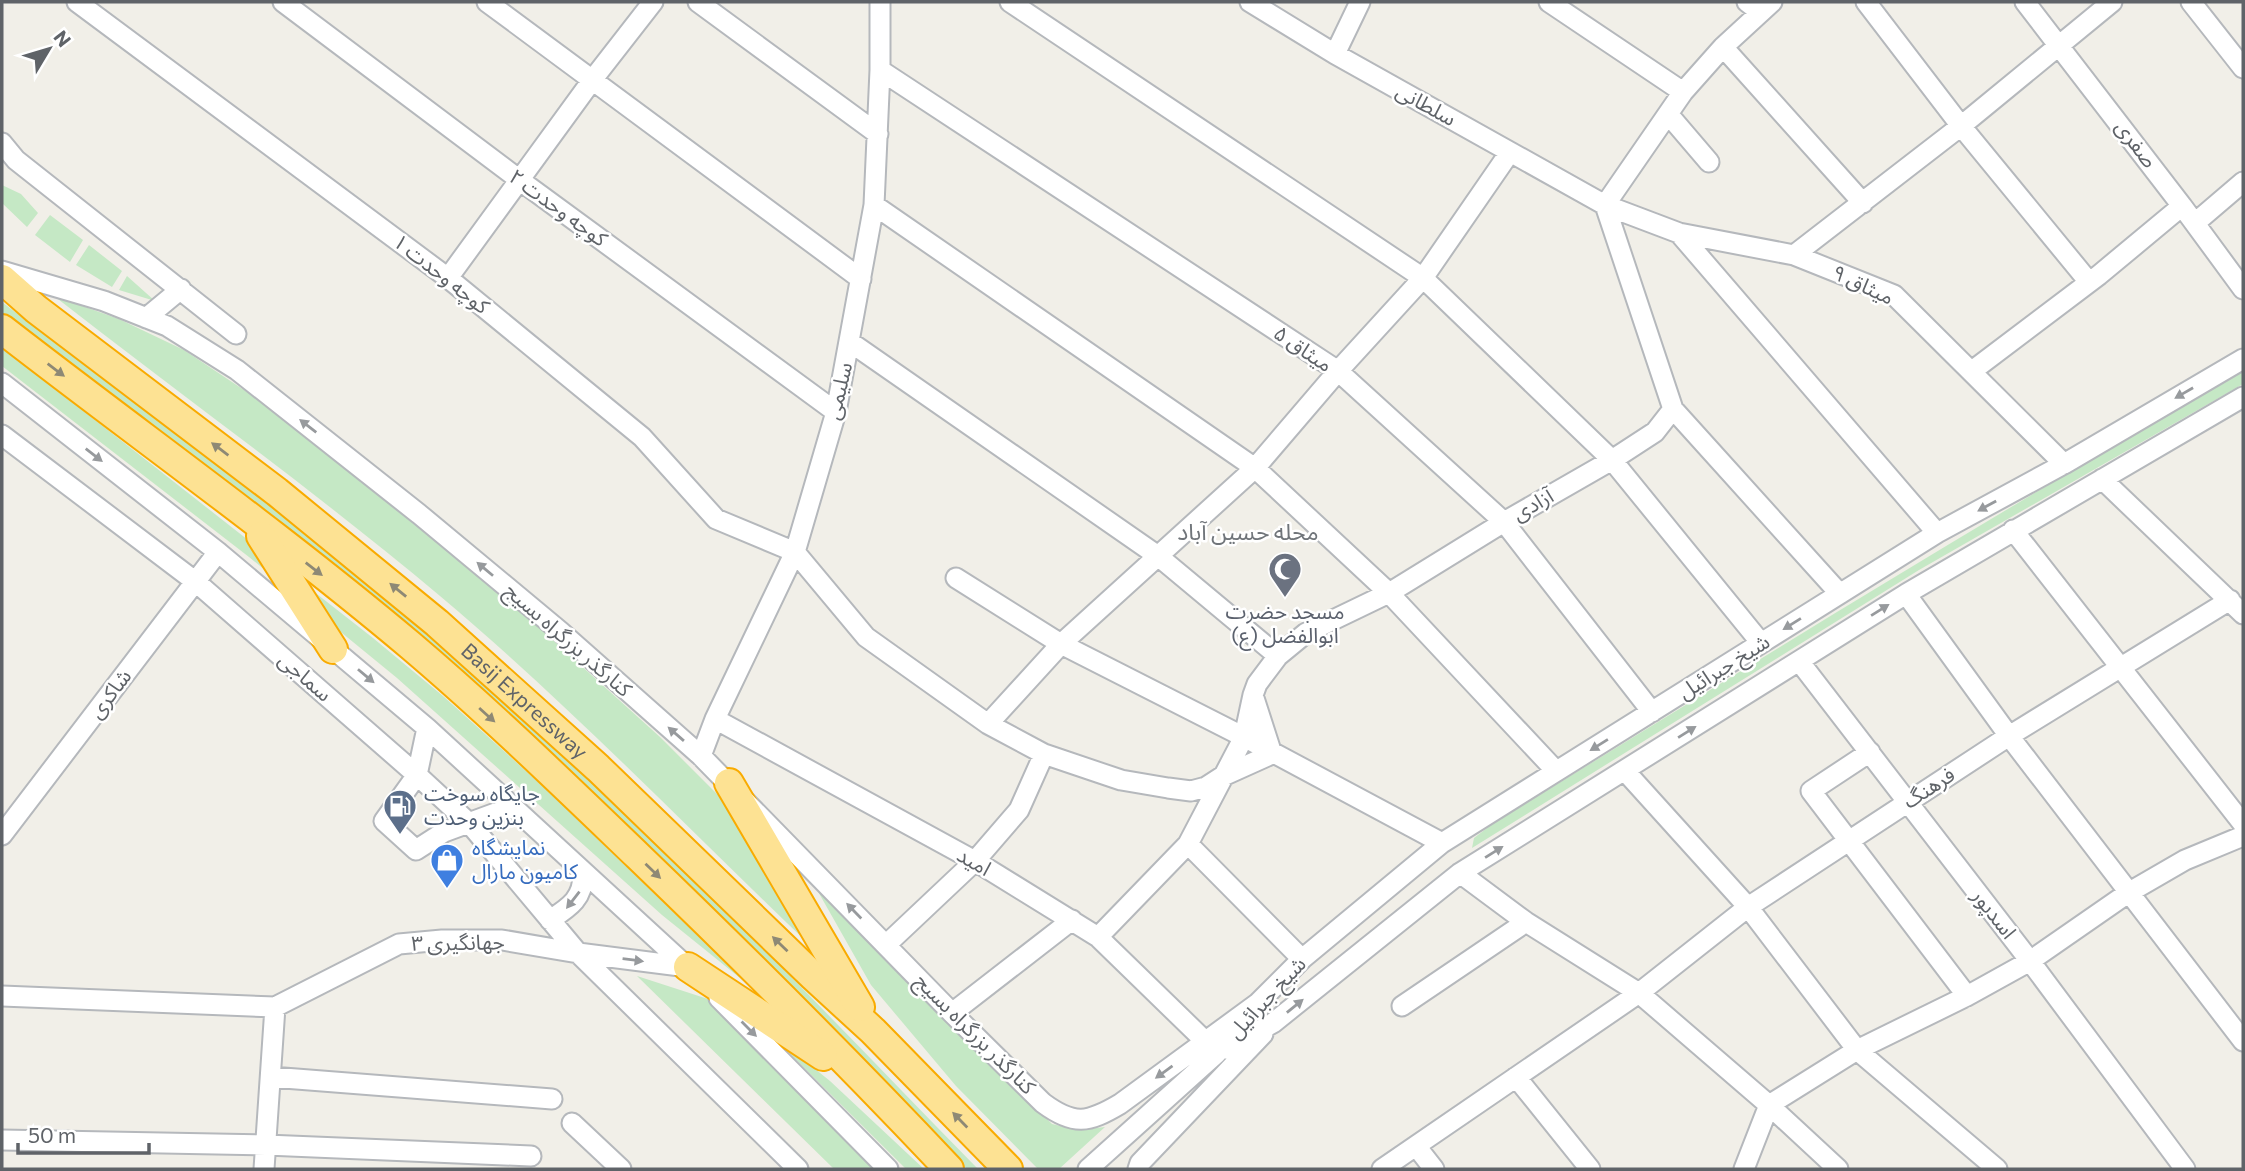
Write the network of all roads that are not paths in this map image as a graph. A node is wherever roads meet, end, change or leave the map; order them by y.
1 (76, 2) edge
2 (283, 2) edge
3 (487, 2) edge
4 (653, 2) edge
5 (698, 2) edge
6 (880, 2) edge
7 (1010, 2) edge
8 (1250, 2) edge
9 (1360, 2) edge
10 (1549, 2) edge
11 (1866, 2) edge
12 (2025, 2) edge
13 (2112, 2) edge
14 (2191, 2) edge
15 (1760, 5) edge
16 (2059, 44) junction
17 (1723, 47) junction
18 (1335, 54) junction
19 (2243, 68) edge
20 (880, 69) junction
21 (593, 79) junction
22 (1683, 92) junction
23 (1668, 114) junction
24 (1961, 126) junction
25 (878, 134) junction
26 (2, 143) edge
27 (1510, 152) junction
28 (1709, 162) dead end
29 (521, 181) junction
30 (2243, 182) edge
31 (1863, 203) junction
32 (874, 205) junction
33 (1605, 205) junction
34 (2182, 206) junction
35 (2195, 223) junction
36 (1679, 233) junction
37 (1794, 255) junction
38 (2, 271) edge
39 (448, 278) junction
40 (1423, 278) junction
41 (2, 279) edge
42 (861, 279) junction
43 (2089, 282) junction
44 (181, 289) junction
45 (2243, 289) edge
46 (146, 318) junction
47 (2, 329) edge
48 (236, 334) dead end
49 (850, 342) junction
50 (2243, 359) edge
51 (1972, 371) junction
52 (1338, 372) junction
53 (2, 383) edge
54 (2243, 397) edge
55 (1672, 409) junction
56 (836, 412) junction
57 (2, 435) edge
58 (1612, 460) junction
59 (2064, 464) junction
60 (1255, 468) junction
61 (2102, 479) junction
62 (248, 516) junction
63 (1504, 522) junction
64 (2013, 530) junction
65 (1937, 533) junction
66 (218, 552) junction
67 (795, 552) junction
68 (1158, 556) junction
69 (956, 578) dead end
70 (196, 582) junction
71 (1389, 593) junction
72 (1840, 594) junction
73 (1906, 594) junction
74 (2230, 600) junction
75 (2243, 614) edge
76 (1761, 643) junction
77 (1061, 644) junction
78 (333, 649) junction
79 (1278, 656) junction
80 (1799, 661) junction
81 (2121, 667) junction
82 (1253, 695) junction
83 (1652, 712) junction
84 (715, 719) junction
85 (988, 724) junction
86 (427, 728) junction
87 (2009, 736) junction
88 (1244, 737) junction
89 (1870, 752) junction
90 (1044, 754) junction
91 (1272, 754) junction
92 (701, 756) junction
93 (1556, 771) junction
94 (1625, 771) junction
95 (416, 775) junction
96 (1223, 776) junction
97 (729, 783) junction
98 (1907, 802) junction
99 (512, 807) junction
100 (470, 824) junction
101 (2243, 824) edge
102 (2, 835) edge
103 (2243, 836) edge
104 (1849, 841) junction
105 (1442, 843) junction
106 (1188, 844) junction
107 (975, 862) junction
108 (583, 872) junction
109 (1460, 873) junction
110 (2128, 893) junction
111 (1748, 907) junction
112 (550, 920) junction
113 (1072, 920) junction
114 (1527, 922) junction
115 (1098, 937) junction
116 (887, 944) junction
117 (578, 953) junction
118 (1301, 959) junction
119 (2030, 961) junction
120 (688, 967) junction
121 (1640, 993) junction
122 (2, 996) edge
123 (1967, 996) junction
124 (1402, 1006) dead end
125 (275, 1007) junction
126 (952, 1013) junction
127 (1273, 1023) junction
128 (873, 1031) junction
129 (2243, 1041) edge
130 (1211, 1048) junction
131 (1857, 1050) junction
132 (271, 1077) junction
133 (1516, 1077) junction
134 (875, 1091) junction
135 (552, 1099) dead end
136 (1769, 1105) junction
137 (572, 1122) dead end
138 (2, 1140) edge
139 (266, 1145) junction
140 (1416, 1146) junction
141 (531, 1156) dead end
142 (264, 1169) edge
143 (621, 1169) edge
144 (798, 1169) edge
145 (888, 1169) edge
146 (949, 1169) edge
147 (1008, 1169) edge
148 (1088, 1169) edge
149 (1138, 1169) edge
150 (1382, 1169) edge
151 (1434, 1169) edge
152 (1590, 1169) edge
153 (1744, 1169) edge
154 (1838, 1169) edge
155 (1997, 1169) edge
156 (2185, 1169) edge

1 - 39 street, کوچه وحدت ۱
2 - 29 street, کوچه وحدت ۲
3 - 21 street
4 - 21 street
5 - 25 street
6 - 20 street, سلیمی
7 - 40 street
8 - 18 street, سلطانی
9 - 18 street
10 - 22 street
11 - 24 street
12 - 16 street, صفری
13 - 16 street
14 - 19 street
15 - 17 street
16 - 24 street
16 - 34 street, صفری
17 - 22 street
17 - 31 street
18 - 27 street, سلطانی
20 - 25 street, سلیمی
20 - 52 street, میثاق ۵
21 - 29 street
21 - 42 street
22 - 23 street
23 - 28 street
23 - 33 street
24 - 31 street
24 - 43 street
25 - 32 street, سلیمی
26 - 44 street
27 - 33 street, سلطانی
27 - 40 street
29 - 39 street
29 - 56 street, کوچه وحدت ۲
30 - 35 street
31 - 37 street
32 - 42 street, سلیمی
32 - 60 street
33 - 36 street, میثاق ۹
33 - 55 street
34 - 35 street, صفری
34 - 43 street
35 - 45 street, صفری
36 - 37 street, میثاق ۹
36 - 65 street
37 - 51 street, میثاق ۹
38 - 46 street, کنارگذر بزرگراه بسیج
39 - 67 street, کوچه وحدت ۱
40 - 52 street
40 - 58 street
128 -> 41 highway, Basij Expressway
42 - 49 street, سلیمی
43 - 51 street
44 - 46 street
44 - 48 street
92 -> 46 street, کنارگذر بزرگراه بسیج
47 -> 62 highway, Basij Expressway
49 - 56 street, سلیمی
49 - 68 street
50 -> 59 street, شیخ جبرائیل
51 - 59 street, میثاق ۹
52 - 60 street
52 - 63 street, میثاق ۵
53 -> 66 street
54 - 61 street, شیخ جبرائیل
55 - 58 street, آزادی
55 - 72 street
56 - 67 street, سلیمی
57 - 70 street, سماجی
58 - 63 street, آزادی
58 - 76 street
59 -> 65 street, شیخ جبرائیل
60 - 68 street
60 - 71 street
61 - 64 street, شیخ جبرائیل
61 - 74 street
62 - 78 highway
62 -> 134 highway, Basij Expressway
63 - 71 street, آزادی
63 - 83 street, میثاق ۵
64 - 73 street, شیخ جبرائیل
64 - 81 street
65 - 72 street, شیخ جبرائیل
66 - 70 street, شاکری
66 - 78 street
67 - 84 street, سلیمی
67 - 85 street
68 - 77 street
68 - 79 street
69 - 77 street
70 - 95 street, سماجی
70 - 102 street, شاکری
71 - 79 street, آزادی
71 - 93 street
72 -> 76 street, شیخ جبرائیل
80 -> 73 street, شیخ جبرائیل
73 - 87 street
74 - 75 street
74 - 81 street, فرهنگ
76 - 83 street, شیخ جبرائیل
77 - 85 street
77 - 88 street
78 -> 86 street
79 - 82 street, آزادی
80 - 89 street, اسدپور
94 -> 80 street, شیخ جبرائیل
81 - 87 street, فرهنگ
81 - 101 street
82 - 88 street, آزادی
82 - 91 street
83 -> 93 street, شیخ جبرائیل
84 - 92 street, سلیمی
84 - 107 street, امید
85 - 90 street
86 - 95 street
86 - 99 street
87 - 98 street, فرهنگ
87 - 110 street
88 - 91 street
88 - 96 street, آزادی
89 - 98 street, اسدپور
89 - 104 street
90 - 96 street
90 - 107 street
91 - 96 street
91 - 105 street
92 - 97 street, کنارگذر بزرگراه بسیج
93 - 105 street, شیخ جبرائیل
109 -> 94 street, شیخ جبرائیل
94 - 111 street
95 - 100 street, سماجی
95 - 100 street
96 - 106 street, آزادی
116 -> 97 street, کنارگذر بزرگراه بسیج
97 - 128 highway
98 - 104 street, فرهنگ
98 - 119 street, اسدپور
99 - 100 street
99 - 108 street
100 - 112 street, سماجی
103 - 110 street
104 - 111 street, فرهنگ
104 - 123 street
105 - 118 street, شیخ جبرائیل
106 - 115 street, آزادی
106 - 118 street
107 - 113 street, امید
107 - 116 street
108 -> 112 street
108 - 120 street
109 - 114 street
127 -> 109 street, شیخ جبرائیل
110 - 119 street
110 - 129 street
111 - 121 street, فرهنگ
111 - 131 street
112 - 117 street, سماجی
113 - 115 street, امید
113 - 126 street
114 - 121 street
114 - 124 street
115 - 130 street, امید
116 - 126 street, کنارگذر بزرگراه بسیج
117 -> 120 street, جهانگیری ۳
117 - 125 street, جهانگیری ۳
117 - 144 street
118 - 130 street, شیخ جبرائیل
119 - 123 street
119 - 156 street, اسدپور
120 - 134 highway
120 -> 145 street
121 - 133 street, فرهنگ
121 - 136 street
122 - 125 street, جهانگیری ۳
123 - 131 street
125 - 132 street
130 -> 126 street, کنارگذر بزرگراه بسیج
127 - 130 street, شیخ جبرائیل
127 - 149 street
147 -> 128 highway, Basij Expressway
130 - 148 street
131 - 136 street
131 - 155 street
132 - 135 street
132 - 139 street
133 - 140 street, فرهنگ
133 - 152 street
134 - 146 highway, Basij Expressway
136 - 153 street
136 - 154 street
137 - 143 street
138 - 139 street
139 - 141 street
139 - 142 street
140 - 150 street, فرهنگ
140 - 151 street

